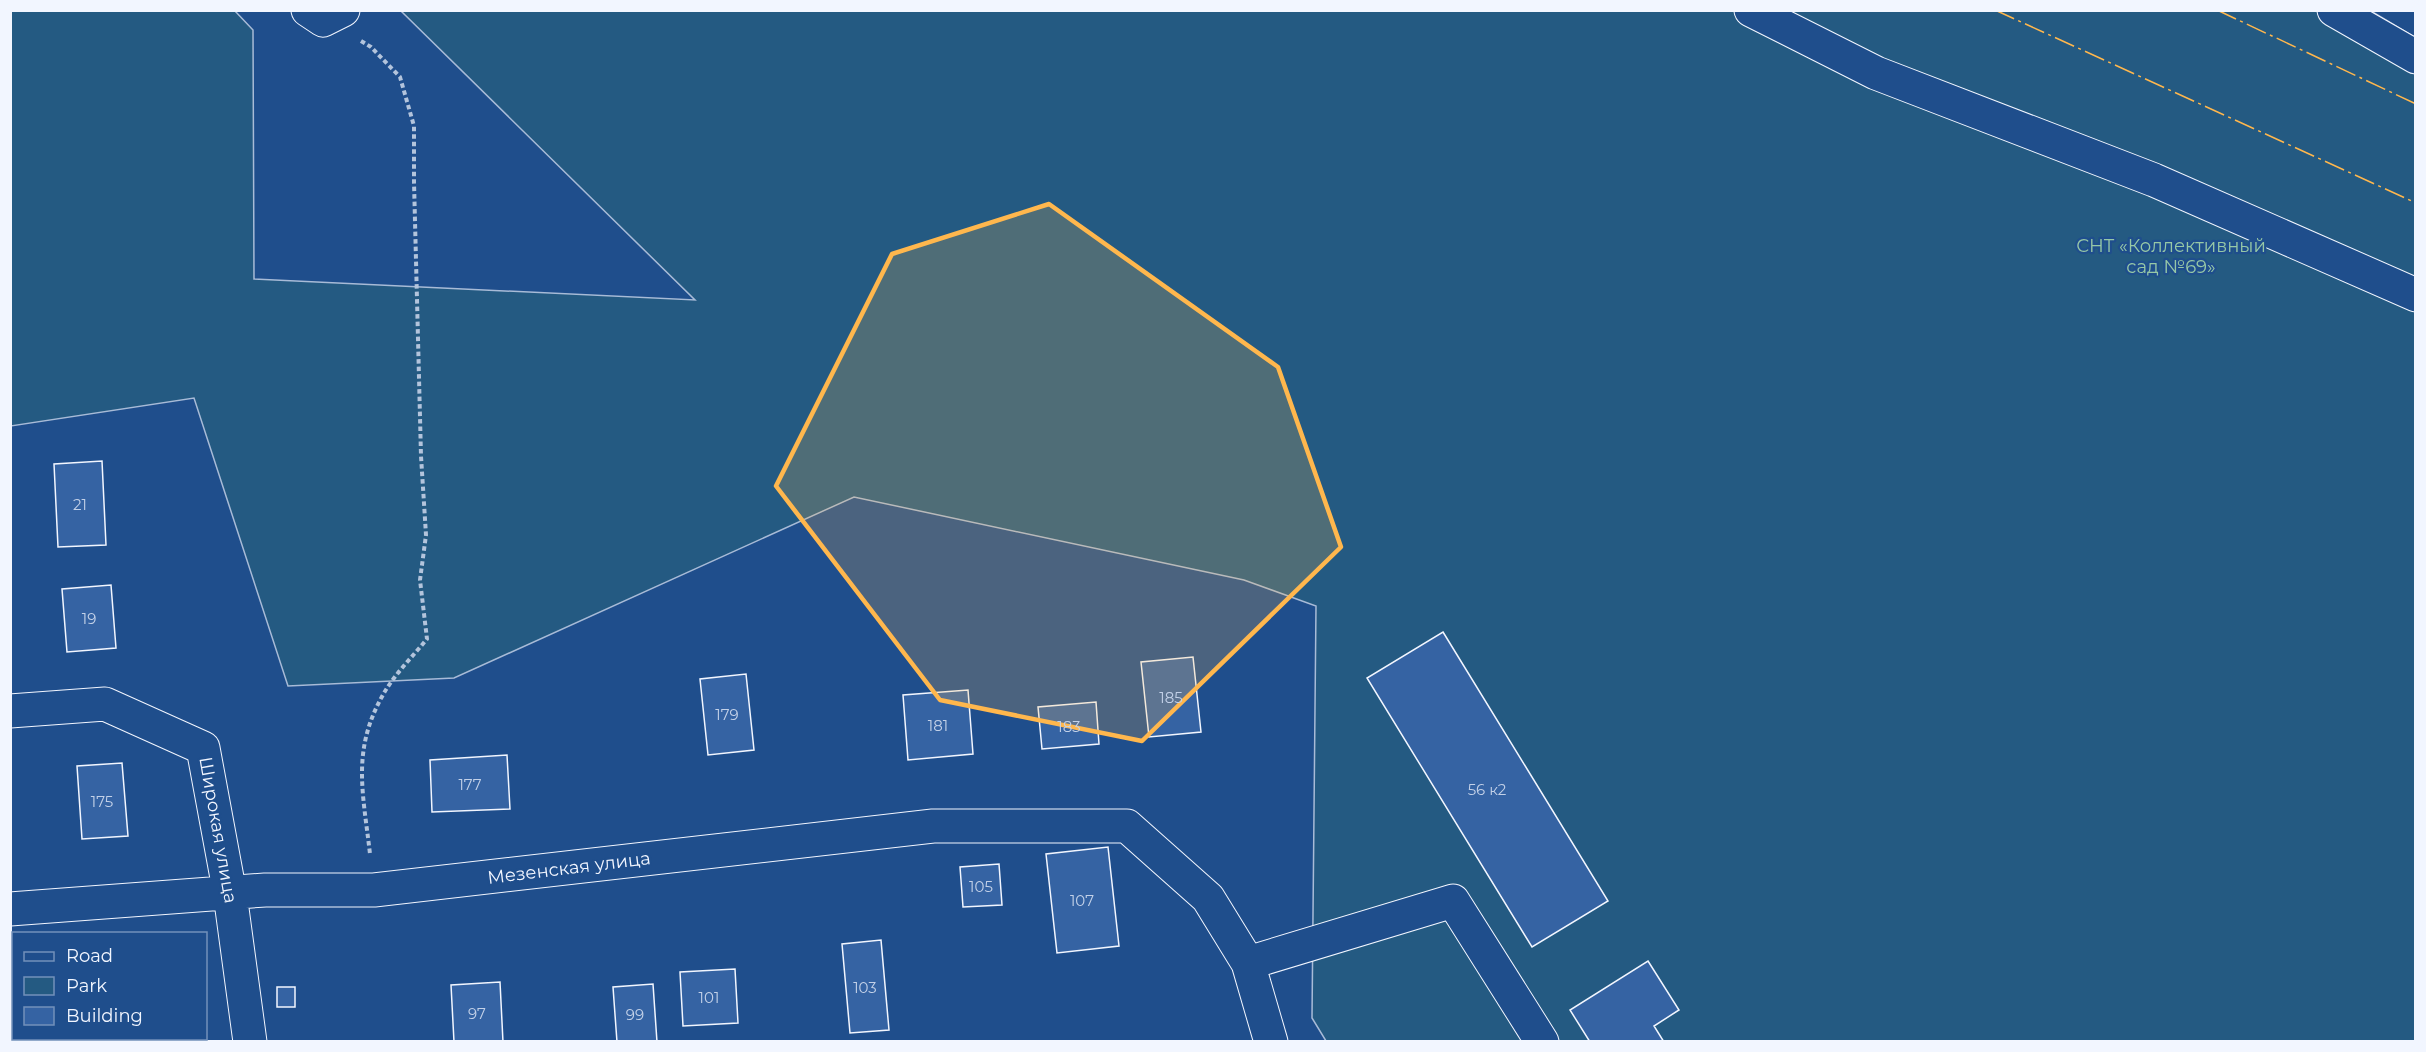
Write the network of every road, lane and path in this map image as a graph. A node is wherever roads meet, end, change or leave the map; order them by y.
1 (1751, 10) edge
2 (2334, 10) edge
3 (324, 14) edge
4 (2415, 57) edge
5 (2415, 295) edge
6 (10, 711) edge
7 (374, 890) junction
8 (230, 894) junction
9 (10, 909) edge
10 (1248, 963) junction
11 (250, 1041) edge
12 (1271, 1041) edge
13 (1542, 1041) edge

1 - 5 street
2 - 4 street
3 - 7 path
6 - 8 street, Широкая улица
7 - 8 street, Мезенская улица
7 - 10 street, Мезенская улица
8 - 9 street, Мезенская улица
8 - 11 street, Широкая улица
10 - 12 street
10 - 13 street

